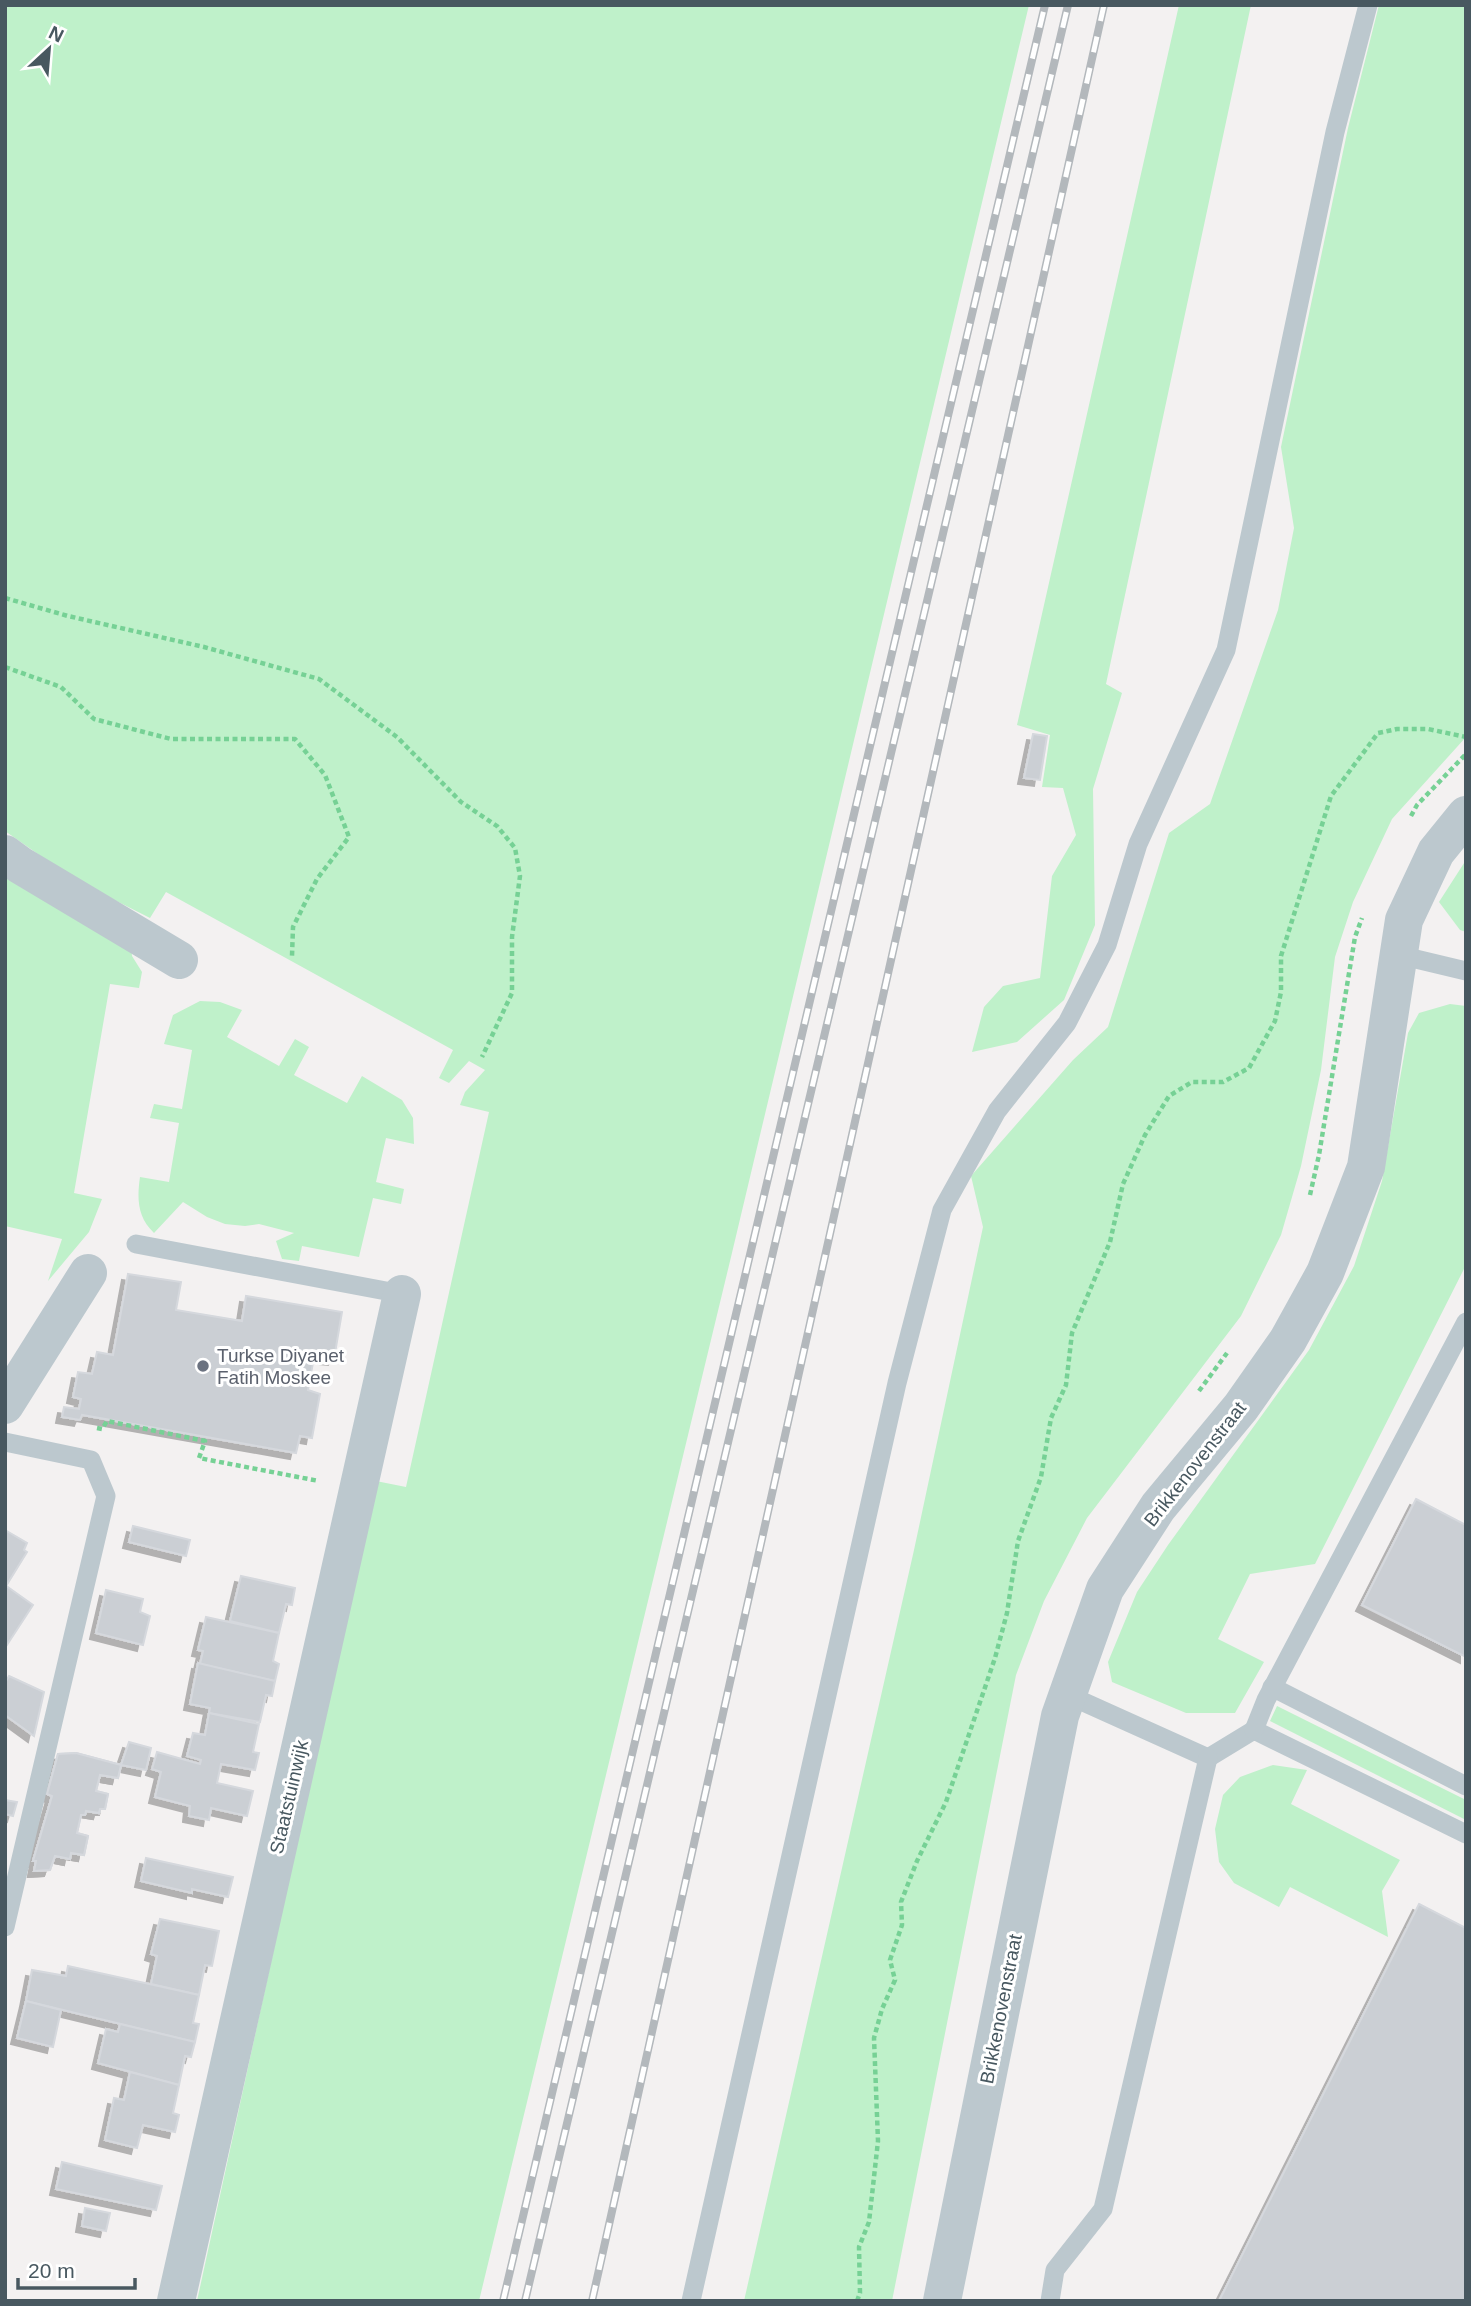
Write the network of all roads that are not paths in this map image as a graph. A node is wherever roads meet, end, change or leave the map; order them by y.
1 (1368, 5) edge
2 (1466, 815) edge
3 (5, 854) edge
4 (1399, 955) junction
5 (179, 960) dead end
6 (1466, 971) edge
7 (136, 1244) dead end
8 (88, 1273) dead end
9 (402, 1294) joint
10 (1466, 1322) edge
11 (5, 1405) edge
12 (5, 1442) edge
13 (1272, 1687) junction
14 (1068, 1695) junction
15 (1254, 1730) junction
16 (1208, 1758) junction
17 (1466, 1786) edge
18 (1466, 1834) edge
19 (5, 1927) edge
20 (176, 2301) edge
21 (691, 2301) edge
22 (942, 2301) edge
23 (1050, 2301) edge

1 - 21 lane
2 - 4 street, Brikkenovenstraat
3 - 5 street
4 - 6 lane
4 - 14 street, Brikkenovenstraat
7 - 9 lane
8 - 11 street
9 - 20 street, Staatstuinwijk
10 - 13 lane
12 - 19 lane
13 - 15 lane
13 - 17 lane
14 - 16 lane
14 - 22 street, Brikkenovenstraat
15 - 16 lane
15 - 18 lane
16 - 23 lane

